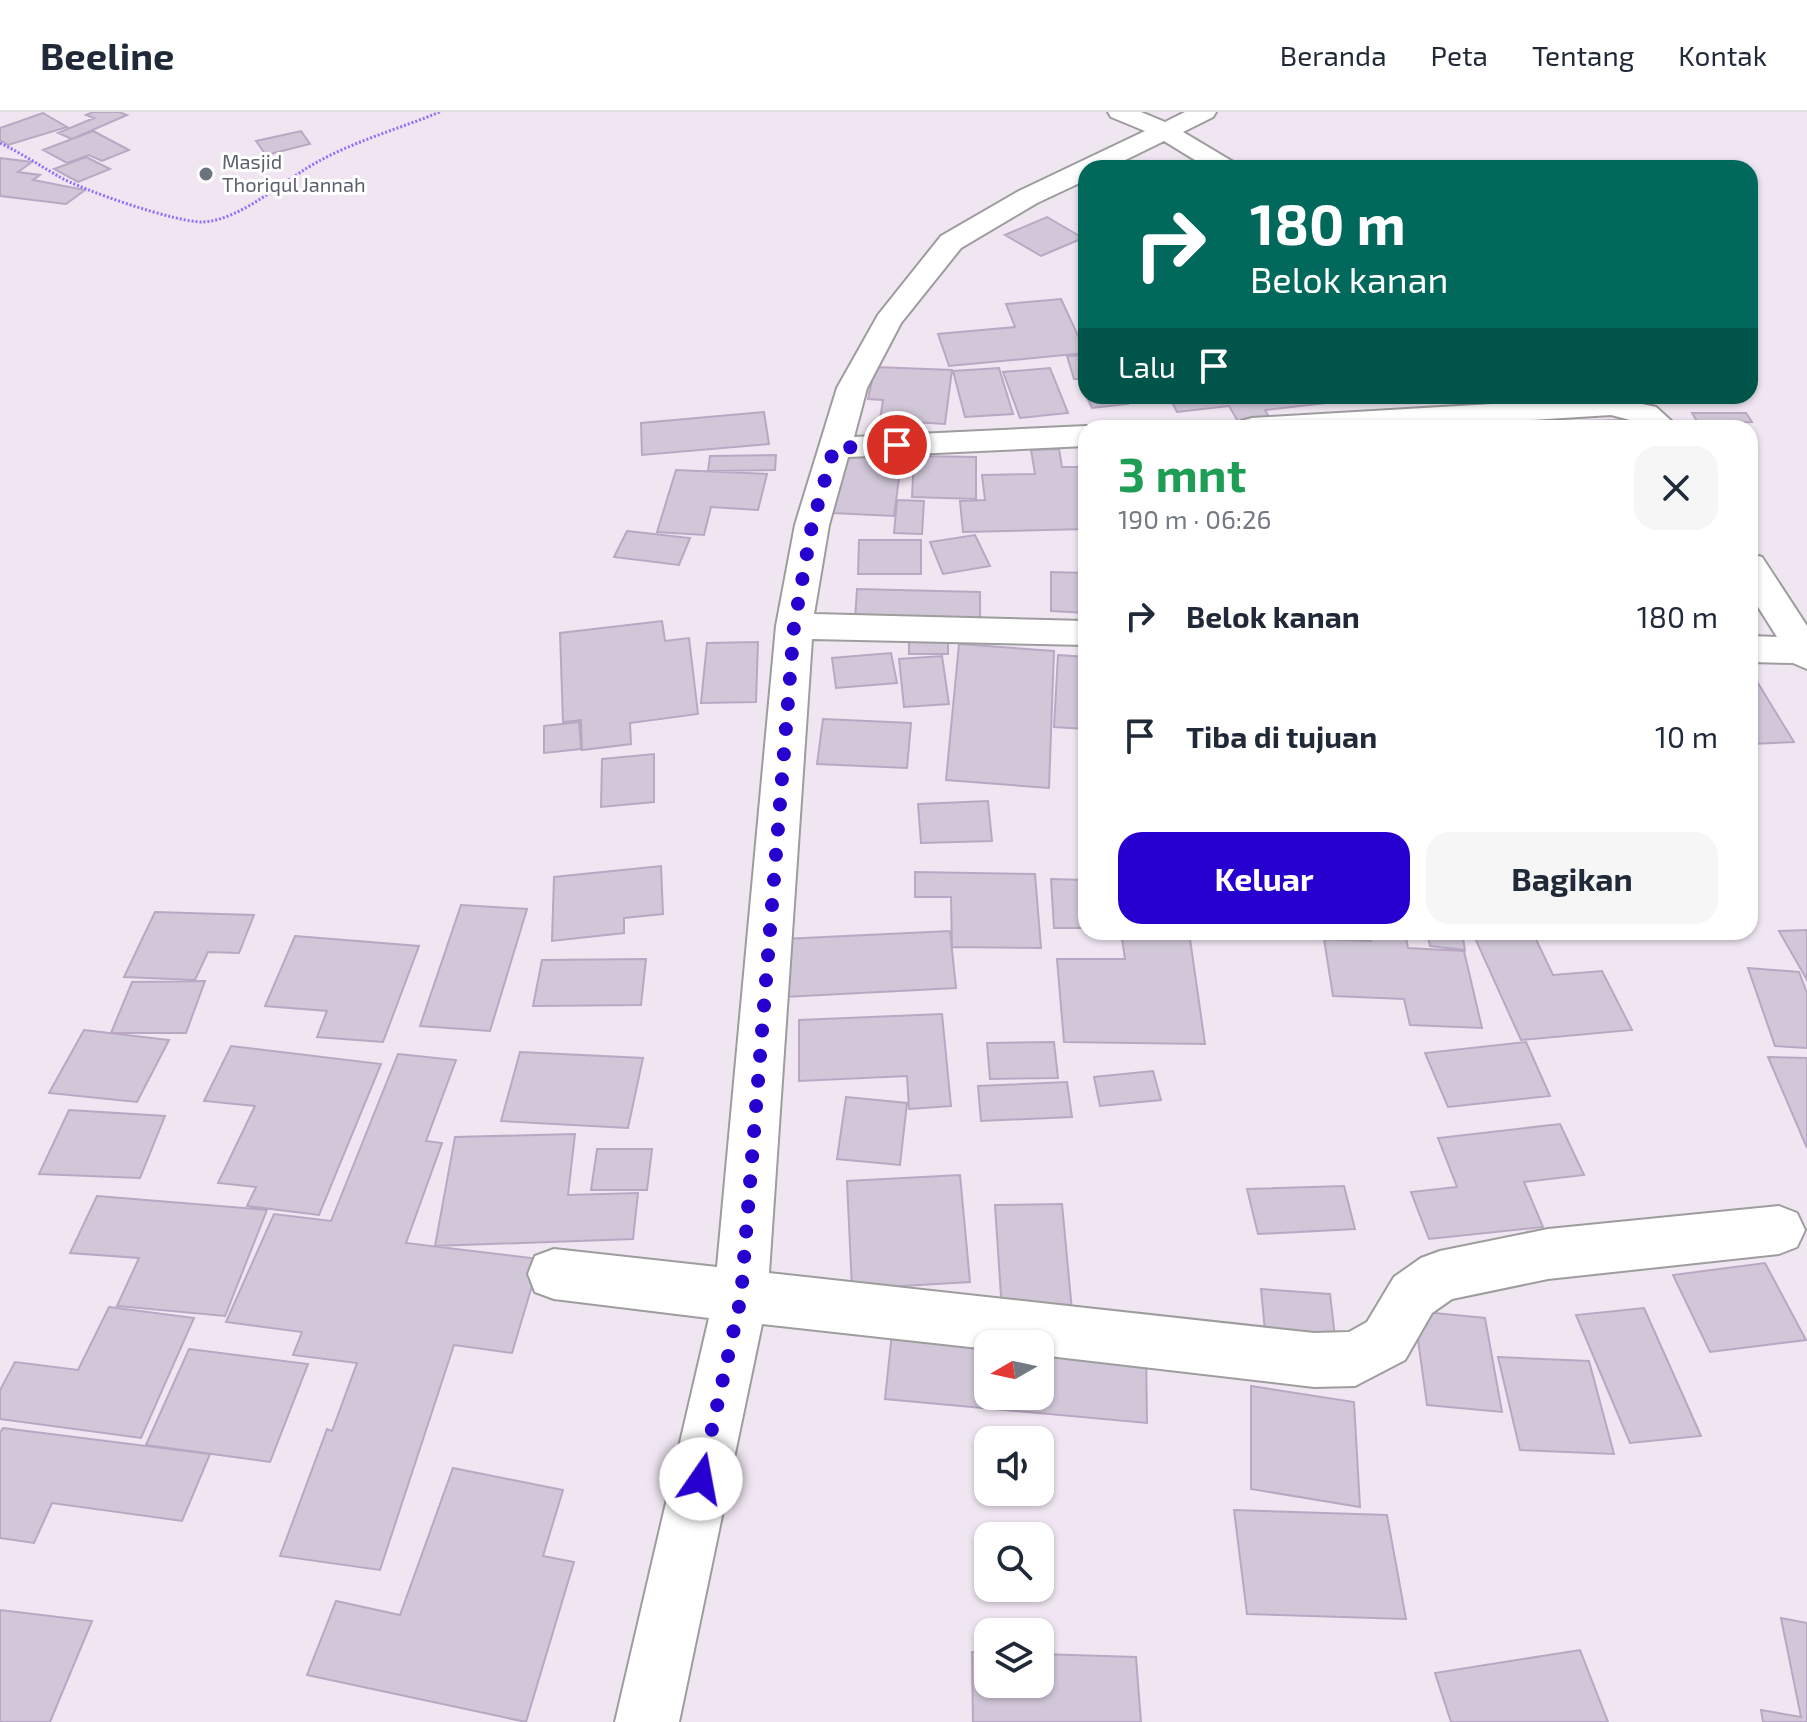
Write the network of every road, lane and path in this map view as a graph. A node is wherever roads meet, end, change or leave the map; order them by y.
1 (440, 112) edge
2 (1120, 112) edge
3 (1204, 112) edge
4 (1163, 130) junction
5 (0, 143) edge
6 (1105, 160) edge
7 (1213, 160) edge
8 (1078, 174) edge
9 (1438, 407) edge
10 (1323, 420) edge
11 (1653, 420) edge
12 (1078, 436) edge
13 (834, 448) junction
14 (1758, 578) edge
15 (794, 626) junction
16 (1078, 633) edge
17 (1758, 650) edge
18 (1806, 654) edge
19 (1779, 1230) dead end
20 (554, 1274) dead end
21 (741, 1297) junction
22 (647, 1722) edge

1 - 5 path
2 - 4 street
3 - 4 street
4 - 6 street
4 - 7 street
8 - 13 street
9 - 10 street
9 - 11 street
12 - 13 street
13 - 15 street
14 - 18 street
15 - 16 street
15 - 21 street
17 - 18 street
19 - 21 street
20 - 21 street
21 - 22 street

